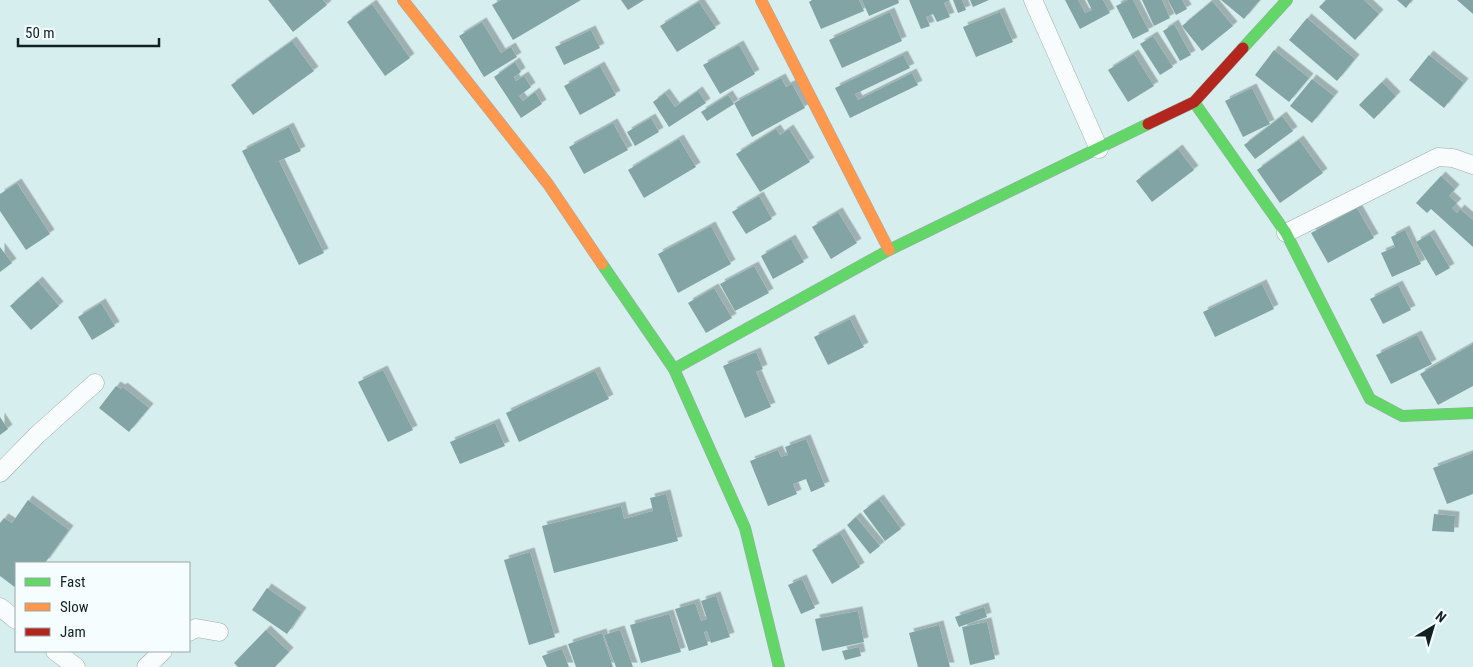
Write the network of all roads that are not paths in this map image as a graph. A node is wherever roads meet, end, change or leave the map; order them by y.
1 (403, 0) edge
2 (762, 0) edge
3 (1033, 0) edge
4 (1287, 0) edge
5 (1194, 102) junction
6 (1099, 149) junction
7 (1473, 165) edge
8 (1286, 233) junction
9 (889, 250) junction
10 (674, 369) junction
11 (95, 383) dead end
12 (1473, 413) edge
13 (0, 473) edge
14 (0, 607) edge
15 (15, 619) edge
16 (190, 631) edge
17 (219, 632) dead end
18 (56, 652) edge
19 (162, 652) edge
20 (76, 667) edge
21 (146, 667) edge
22 (779, 667) edge

1 - 10 street
2 - 9 street
3 - 6 street
4 - 5 street
5 - 6 street
5 - 8 street
6 - 9 street
7 - 8 street
8 - 12 street
9 - 10 street
10 - 22 street
11 - 13 street
14 - 15 street
16 - 17 street
18 - 20 street
19 - 21 street

